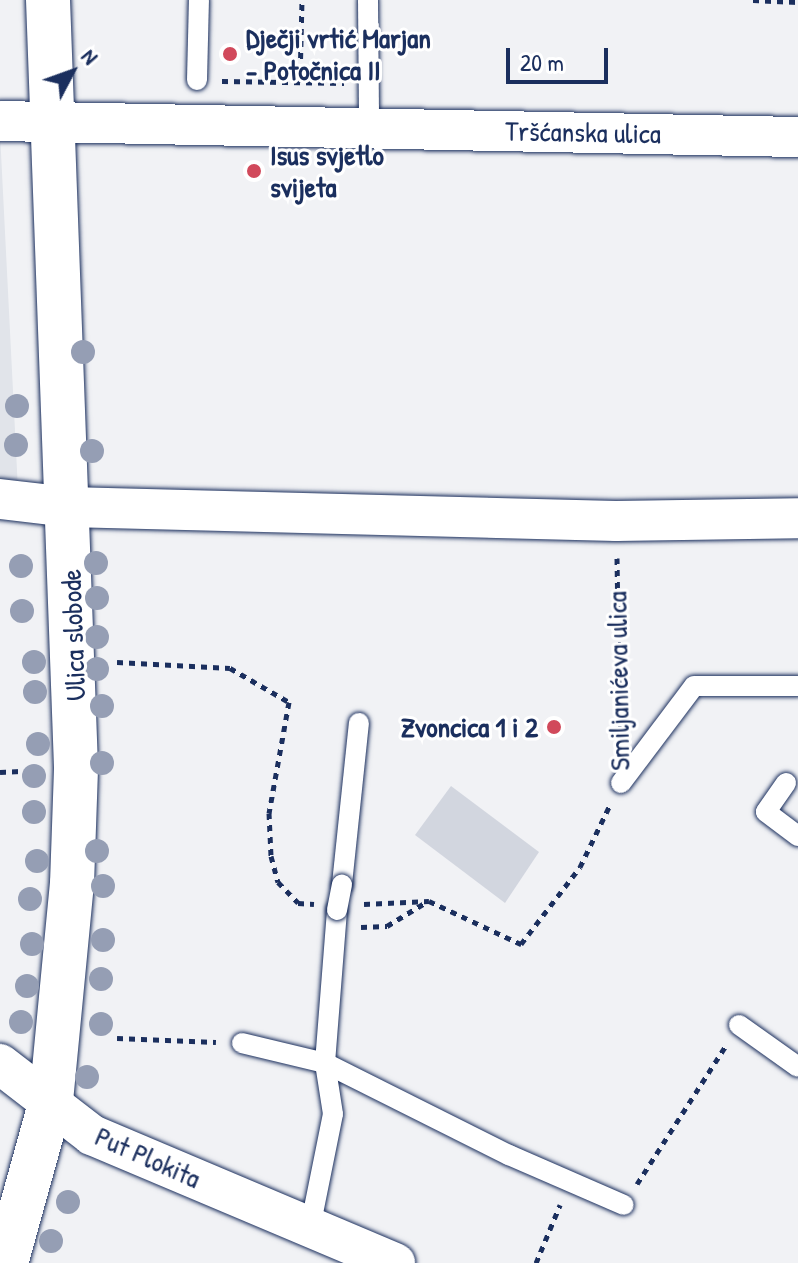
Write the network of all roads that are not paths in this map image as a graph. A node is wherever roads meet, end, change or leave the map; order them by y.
1 (48, 0) edge
2 (199, 0) edge
3 (368, 0) edge
4 (197, 80) road end
5 (0, 121) edge
6 (54, 122) junction
7 (369, 127) junction
8 (798, 137) edge
9 (0, 499) edge
10 (68, 507) junction
11 (798, 518) edge
12 (798, 686) edge
13 (359, 723) dead end
14 (621, 783) road end
15 (786, 783) dead end
16 (798, 836) edge
17 (739, 1025) road end
18 (242, 1043) road end
19 (325, 1063) junction
20 (0, 1064) edge
21 (798, 1067) edge
22 (51, 1101) junction
23 (624, 1205) road end
24 (310, 1228) junction
25 (6, 1263) edge
26 (395, 1263) edge

1 - 6 main road, Ulica slobode
2 - 4 lane
3 - 7 lane
5 - 6 street, Tršćanska ulica
6 - 7 street, Tršćanska ulica
6 - 10 main road, Ulica slobode
7 - 8 street, Tršćanska ulica
9 - 10 street
10 - 11 street
10 - 22 main road, Ulica slobode
12 - 14 lane
13 - 19 lane, bridge
15 - 16 lane
17 - 21 lane
18 - 19 lane
19 - 23 lane
19 - 24 lane
20 - 22 street, Put Plokita
22 - 24 street, Put Plokita
22 - 25 main road, Ulica slobode
24 - 26 street, Put Plokita

